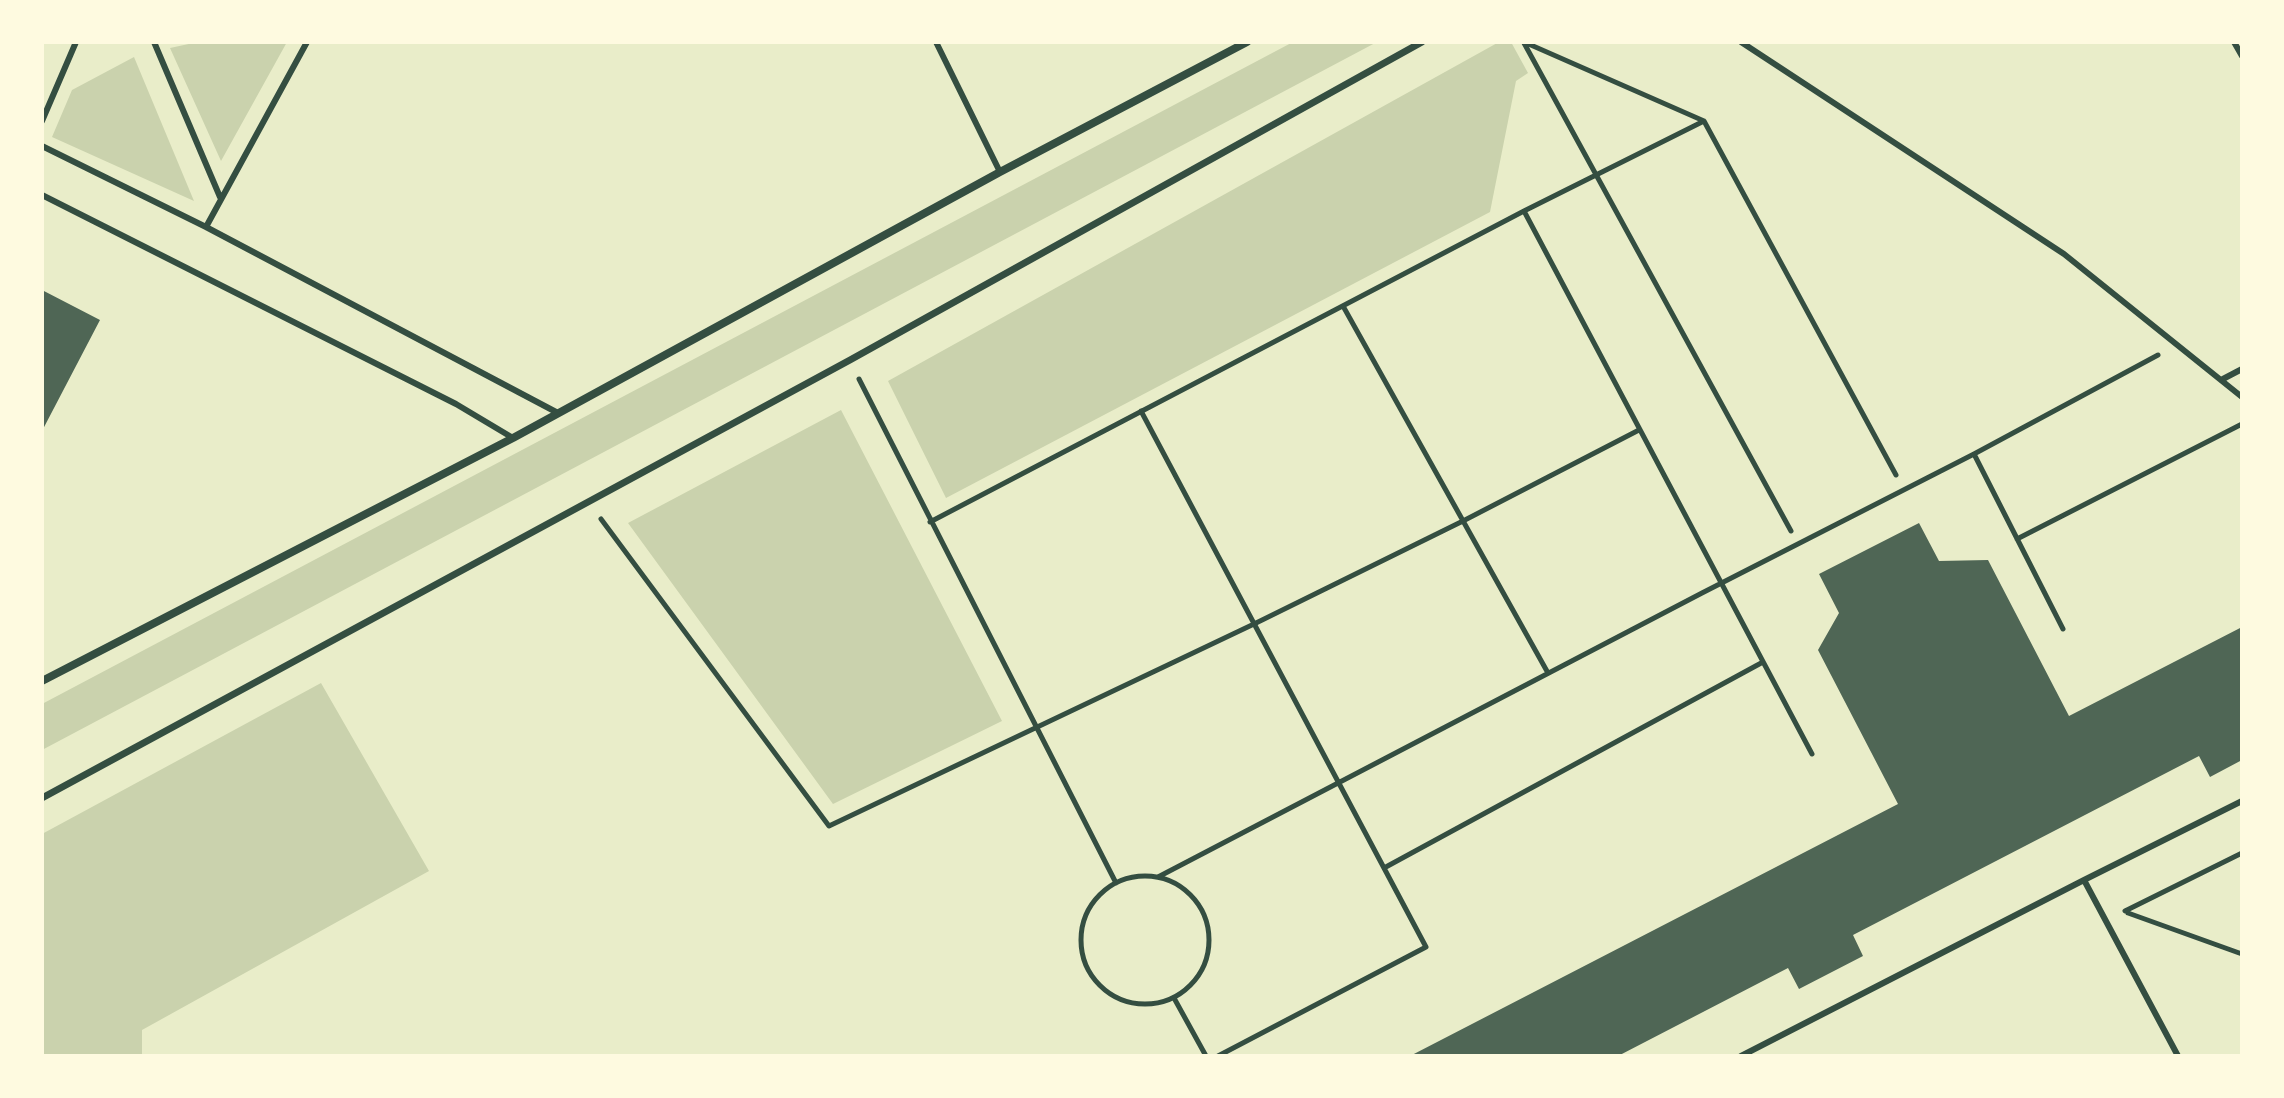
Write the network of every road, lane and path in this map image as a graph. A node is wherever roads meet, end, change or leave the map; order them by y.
1 (76, 42) edge
2 (154, 42) edge
3 (307, 42) edge
4 (936, 42) edge
5 (1247, 42) edge
6 (1422, 42) edge
7 (1524, 42) edge
8 (1741, 42) edge
9 (2234, 42) edge
10 (2242, 56) edge
11 (42, 121) edge
12 (1704, 121) junction
13 (42, 146) edge
14 (1000, 172) junction
15 (1596, 175) junction
16 (42, 195) edge
17 (220, 197) junction
18 (1524, 211) junction
19 (206, 227) junction
20 (1343, 306) junction
21 (2177, 345) junction
22 (850, 360) junction
23 (2242, 369) edge
24 (2221, 380) junction
25 (2242, 397) edge
26 (1141, 411) junction
27 (558, 413) junction
28 (2242, 424) edge
29 (1639, 430) junction
30 (513, 438) junction
31 (1974, 454) junction
32 (1896, 475) dead end
33 (589, 503) junction
34 (1463, 521) junction
35 (930, 522) junction
36 (1791, 531) dead end
37 (2017, 539) junction
38 (1720, 584) junction
39 (1254, 624) junction
40 (2063, 629) dead end
41 (1763, 662) junction
42 (1548, 673) junction
43 (42, 681) edge
44 (1036, 728) junction
45 (1812, 754) dead end
46 (1339, 782) junction
47 (42, 798) edge
48 (2242, 801) edge
49 (2242, 853) edge
50 (1384, 868) junction
51 (1158, 877) junction
52 (2084, 880) junction
53 (1116, 883) junction
54 (2123, 911) junction
55 (2105, 920) junction
56 (2242, 954) edge
57 (1174, 998) junction
58 (1206, 1056) edge
59 (1218, 1056) edge
60 (1741, 1056) edge
61 (2178, 1056) edge

1 - 11 lane
2 - 17 lane
3 - 17 lane
4 - 14 lane
5 - 14 street
6 - 22 street
7 - 12 path
7 - 15 path
8 - 21 lane
9 - 10 lane
12 - 15 path
12 - 32 path
13 - 19 lane
14 - 27 street
15 - 18 path
15 - 36 path
16 - 30 lane
17 - 19 lane
18 - 20 path
18 - 29 path
19 - 27 lane
20 - 26 path
20 - 34 path
21 - 24 lane
21 - 31 path
22 - 33 street
22 - 35 path
23 - 24 lane
24 - 25 lane
26 - 35 path
26 - 39 path
27 - 30 street
28 - 37 path
29 - 34 path
29 - 38 path
30 - 43 street
31 - 37 path
31 - 38 path
33 - 44 path
33 - 47 street
34 - 39 path
34 - 42 path
35 - 44 path
37 - 40 path
38 - 41 path
38 - 42 path
39 - 44 path
39 - 46 path
41 - 45 path
41 - 50 path
42 - 46 path
44 - 53 path
46 - 50 path
46 - 51 path
48 - 52 lane
49 - 54 path
50 - 59 path
51 - 53 path
51 - 57 path
52 - 55 lane
52 - 60 lane
53 - 57 path
54 - 55 path
54 - 56 path
55 - 61 lane
57 - 58 path

